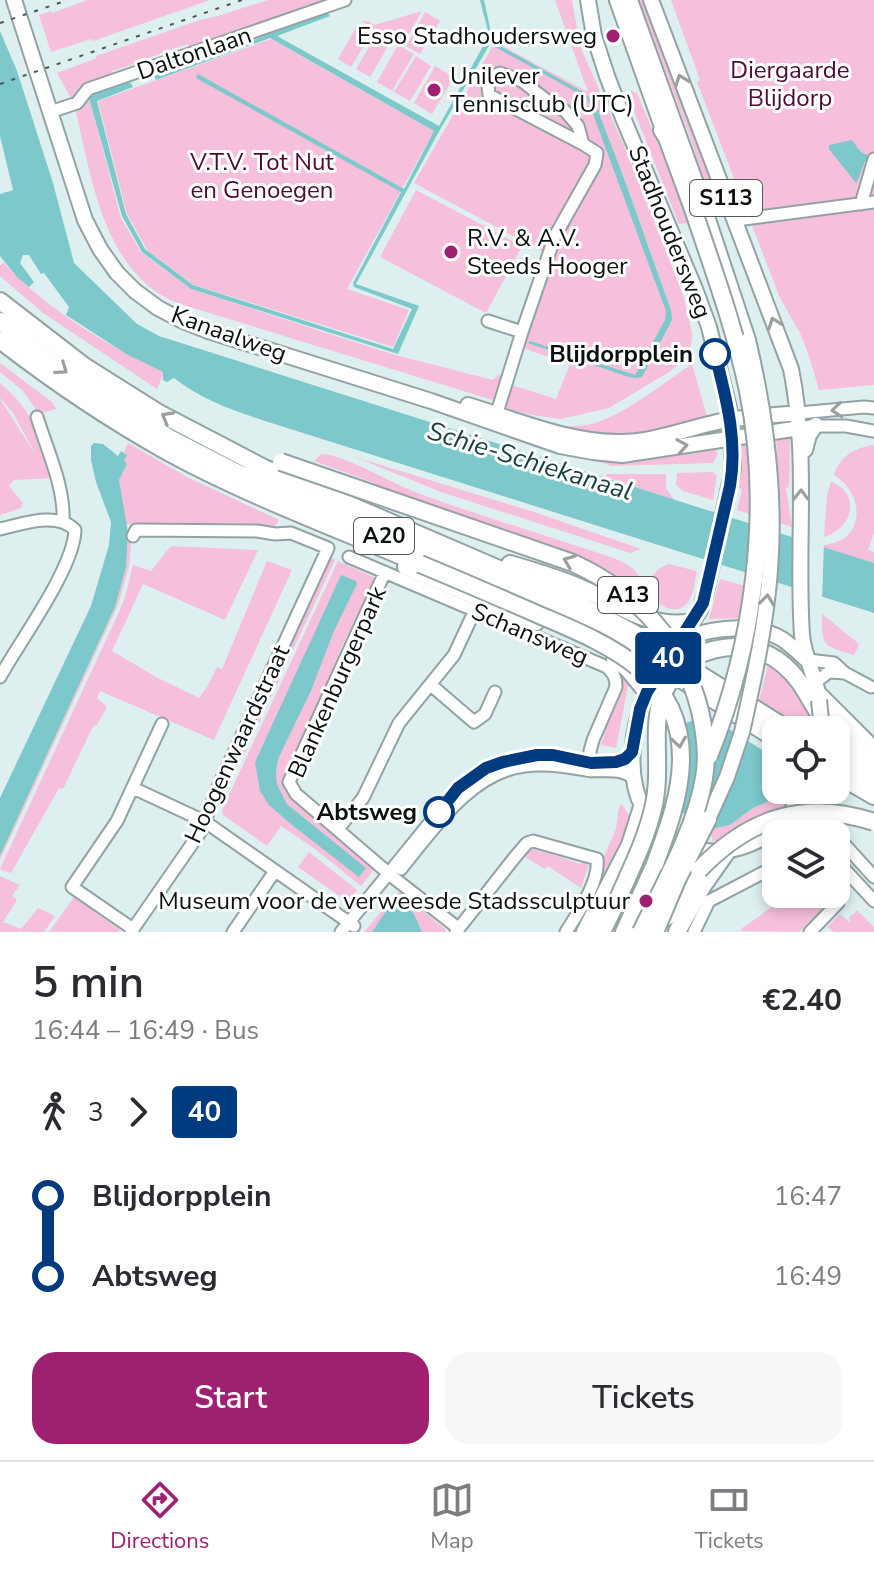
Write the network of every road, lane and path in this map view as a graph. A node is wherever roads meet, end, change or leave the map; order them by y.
1 (14, 0) edge
2 (22, 0) edge
3 (345, 0) edge
4 (588, 0) edge
5 (618, 0) edge
6 (630, 0) edge
7 (651, 0) edge
8 (645, 106) dead end
9 (54, 111) junction
10 (639, 134) dead end
11 (667, 138) junction
12 (583, 144) junction
13 (874, 159) edge
14 (692, 188) junction
15 (657, 198) junction
16 (874, 202) edge
17 (861, 204) junction
18 (744, 219) dead end
19 (0, 301) edge
20 (0, 321) edge
21 (488, 321) dead end
22 (522, 332) junction
23 (0, 340) edge
24 (874, 408) edge
25 (37, 417) dead end
26 (495, 419) junction
27 (731, 420) junction
28 (800, 420) junction
29 (816, 425) junction
30 (874, 431) edge
31 (732, 438) junction
32 (237, 453) junction
33 (802, 466) junction
34 (229, 482) junction
35 (63, 522) junction
36 (0, 529) edge
37 (133, 536) dead end
38 (451, 547) junction
39 (349, 557) dead end
40 (385, 572) junction
41 (475, 610) junction
42 (692, 622) junction
43 (679, 643) junction
44 (808, 660) junction
45 (845, 673) junction
46 (0, 677) edge
47 (431, 685) junction
48 (871, 687) dead end
49 (495, 692) dead end
50 (647, 692) junction
51 (818, 692) junction
52 (767, 716) edge
53 (820, 716) edge
54 (821, 716) edge
55 (162, 724) dead end
56 (762, 730) edge
57 (850, 747) edge
58 (874, 750) edge
59 (632, 752) junction
60 (850, 766) edge
61 (591, 767) junction
62 (874, 767) edge
63 (633, 778) junction
64 (874, 781) edge
65 (850, 782) edge
66 (133, 788) junction
67 (874, 796) edge
68 (795, 804) edge
69 (642, 807) junction
70 (708, 819) joint
71 (785, 819) junction
72 (796, 820) edge
73 (204, 821) junction
74 (874, 822) edge
75 (338, 829) junction
76 (728, 850) junction
77 (850, 851) edge
78 (655, 864) junction
79 (275, 871) junction
80 (762, 873) edge
81 (391, 875) junction
82 (850, 875) edge
83 (874, 877) edge
84 (874, 901) edge
85 (827, 908) edge
86 (348, 928) edge
87 (813, 929) edge
88 (457, 930) edge
89 (132, 931) edge
90 (233, 932) edge
91 (566, 932) edge
92 (585, 932) edge
93 (602, 932) edge
94 (624, 932) edge
95 (641, 932) edge
96 (656, 932) edge
97 (677, 932) edge
98 (694, 932) edge
99 (828, 932) edge

1 - 9 main road, Kanaalweg
2 - 9 main road, Kanaalweg
3 - 9 street, Daltonlaan
4 - 15 main road, Stadhoudersweg / S113
5 - 11 highway, Stadhoudersweg
6 - 14 main road, Stadhoudersweg
28 -> 7 main road, S113
8 - 11 highway
9 - 26 main road, Kanaalweg
10 - 15 main road
11 - 14 highway
12 - 12 street
12 - 22 street
13 - 17 street
70 -> 14 main road, Stadhoudersweg, bridge
14 - 78 highway, bridge
15 - 27 main road, Stadhoudersweg / S113
16 - 17 street
17 - 18 street
32 -> 19 highway, A20
20 -> 56 highway, A20
21 - 22 street
22 - 26 street
23 - 34 highway, A20
24 -> 28 street
25 - 35 street
26 - 27 main road, Kanaalweg
26 -> 31 main road, Kanaalweg
27 - 28 main road
27 - 31 main road, Stadhoudersweg
28 - 29 street
28 - 31 main road
28 - 33 main road
29 - 30 street
29 - 33 main road
31 - 42 main road, Stadhoudersweg
32 - 38 highway, A20
95 -> 32 highway, A13, bridge
44 -> 33 main road
34 - 50 highway, A20
34 -> 78 highway, A20, bridge
35 - 36 street
35 - 46 street
37 - 73 street, Hoogenwaardstraat
38 - 42 highway, A20
38 - 52 highway, A20
39 - 40 street, Schansweg
40 - 41 street, Schansweg
40 - 75 street, Blankenburgerpark
41 - 47 street
41 - 61 street, Schansweg
42 - 43 main road, Stadhoudersweg
43 - 44 main road
43 - 50 main road, Stadhoudersweg, bridge
44 - 45 street
44 - 51 main road
45 - 48 street
45 - 51 street
47 - 49 street
47 - 75 street
50 - 59 main road, Stadhoudersweg
51 - 54 main road, bridge
51 - 58 highway
53 - 93 highway, bridge
55 - 66 street
57 - 62 highway
59 - 61 street
59 - 63 main road, Stadhoudersweg
60 - 64 highway
61 - 63 street
61 - 81 street
63 - 69 main road, Stadhoudersweg
65 - 67 highway
66 - 73 street
66 - 89 street
68 - 71 main road
69 - 76 main road
69 - 92 highway
70 - 96 highway, bridge
71 - 72 street
71 - 76 main road
73 - 79 street
73 - 89 street, Hoogenwaardstraat
74 - 96 highway, bridge
75 - 81 street
76 - 97 highway
77 - 83 street
78 - 94 highway
79 - 86 street
79 - 90 street
80 - 98 street
81 - 86 street
81 - 88 street
82 - 84 street
85 - 87 street
87 - 99 street
88 - 91 street

